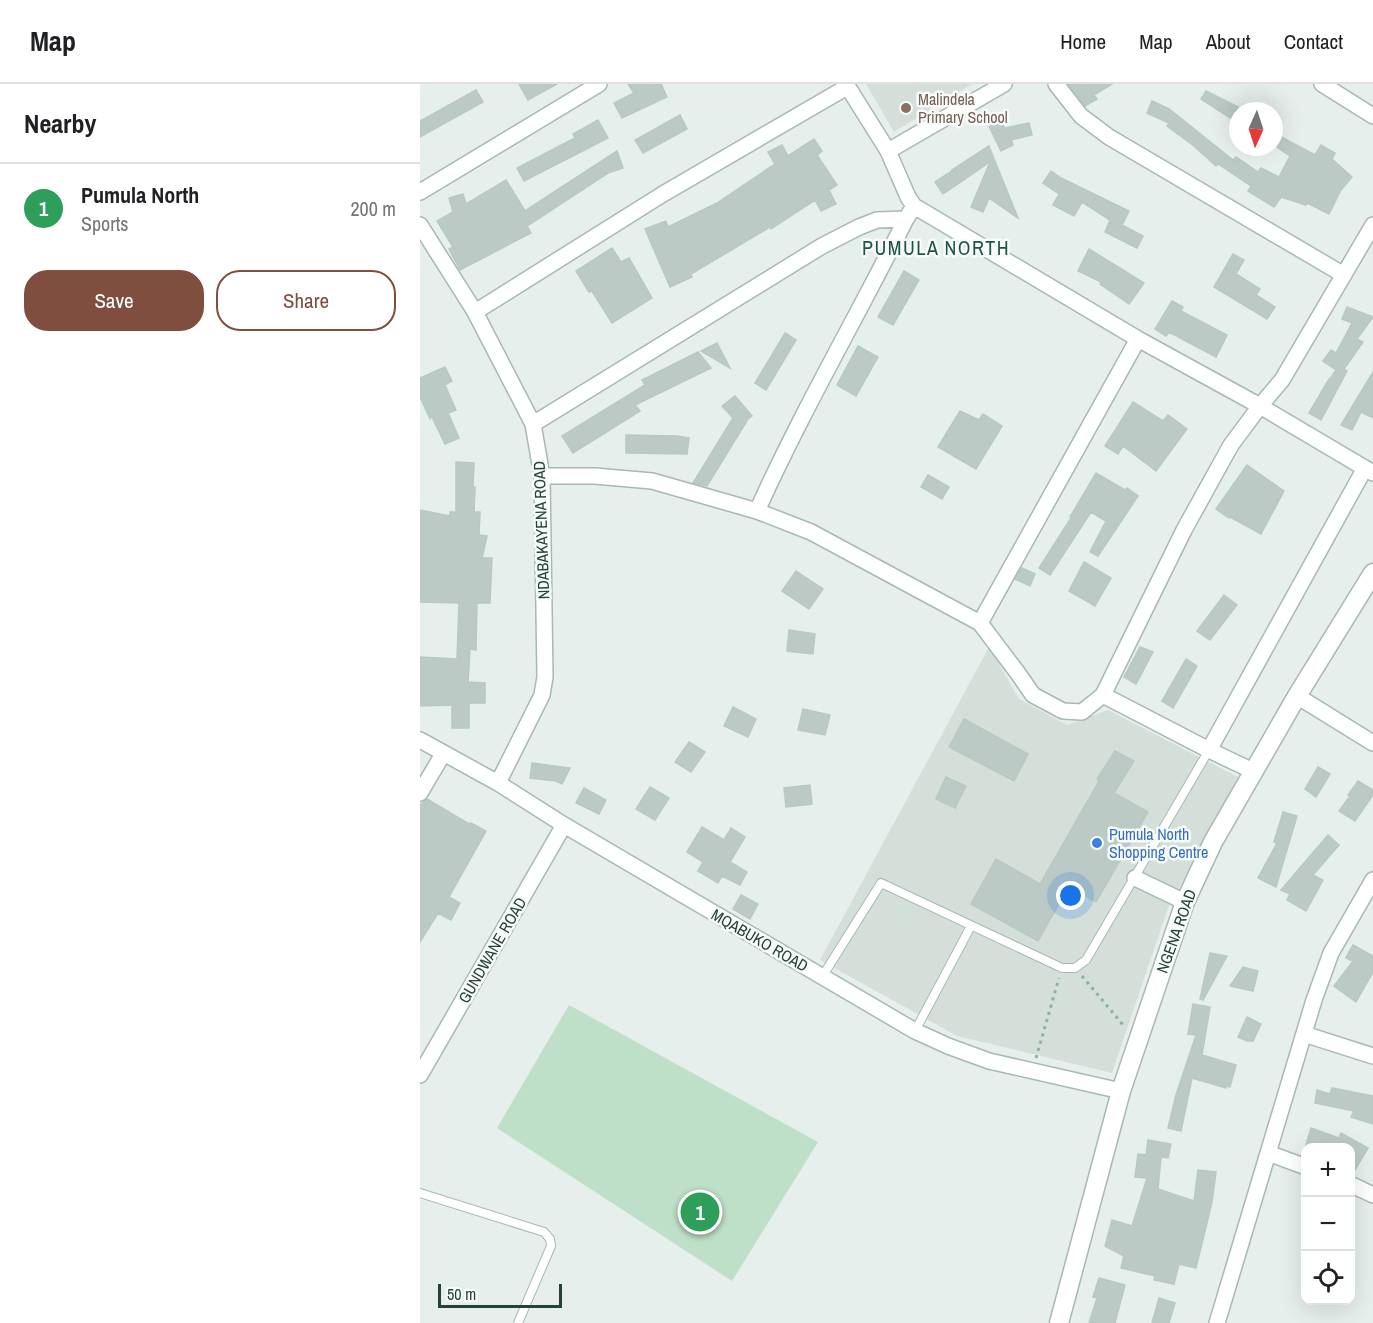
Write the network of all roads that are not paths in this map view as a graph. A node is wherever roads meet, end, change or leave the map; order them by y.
1 (599, 84) edge
2 (1004, 84) edge
3 (1056, 84) edge
4 (1322, 84) edge
5 (846, 85) edge
6 (1373, 116) edge
7 (888, 151) junction
8 (420, 192) edge
9 (910, 213) junction
10 (420, 225) edge
11 (1373, 225) edge
12 (1344, 275) junction
13 (476, 312) junction
14 (1138, 339) junction
15 (1260, 406) junction
16 (533, 424) junction
17 (1369, 471) edge
18 (542, 476) junction
19 (757, 511) junction
20 (1372, 575) edge
21 (980, 623) junction
22 (1103, 695) junction
23 (1297, 696) junction
24 (420, 740) edge
25 (1373, 744) edge
26 (1209, 750) junction
27 (443, 754) junction
28 (1253, 771) junction
29 (498, 783) junction
30 (420, 793) edge
31 (564, 825) junction
32 (1134, 878) junction
33 (1371, 889) edge
34 (1185, 902) junction
35 (971, 926) junction
36 (822, 977) junction
37 (915, 1031) junction
38 (1304, 1034) junction
39 (426, 1049) edge
40 (1373, 1056) edge
41 (420, 1075) edge
42 (1121, 1091) junction
43 (1268, 1153) junction
44 (1301, 1165) edge
45 (1355, 1186) edge
46 (420, 1193) edge
47 (1373, 1195) edge
48 (518, 1323) edge
49 (1059, 1323) edge
50 (1217, 1323) edge

1 - 8 street
2 - 7 street
3 - 12 street
4 - 6 street
5 - 7 street
5 - 13 street
7 - 9 street
9 - 14 street
9 - 16 street
9 - 19 street
10 - 13 street, NDABAKAYENA ROAD
11 - 12 street
12 - 15 street
13 - 16 street, NDABAKAYENA ROAD
14 - 15 street
14 - 21 street
15 - 17 street
15 - 22 street
16 - 18 street, NDABAKAYENA ROAD
17 - 26 street
18 - 19 street
18 - 29 street, NDABAKAYENA ROAD
19 - 21 street
20 - 23 street, NGENA ROAD
21 - 22 street
22 - 26 street
23 - 25 street
23 - 28 street, NGENA ROAD
24 - 27 street, MQABUKO ROAD
26 - 28 street
26 - 32 lane
27 - 29 street, MQABUKO ROAD
27 - 30 street
28 - 34 street, NGENA ROAD
29 - 31 street, MQABUKO ROAD
31 - 36 street, MQABUKO ROAD
31 - 39 street, GUNDWANE ROAD
32 - 34 street
32 - 35 lane
33 - 38 street
34 - 42 street, NGENA ROAD
35 - 36 lane
35 - 37 lane
36 - 37 street, MQABUKO ROAD
37 - 42 street, MQABUKO ROAD
38 - 40 street
38 - 43 street
39 - 41 street, GUNDWANE ROAD
42 - 49 street, NGENA ROAD
43 - 44 street
43 - 50 street
45 - 47 street
46 - 48 lane

